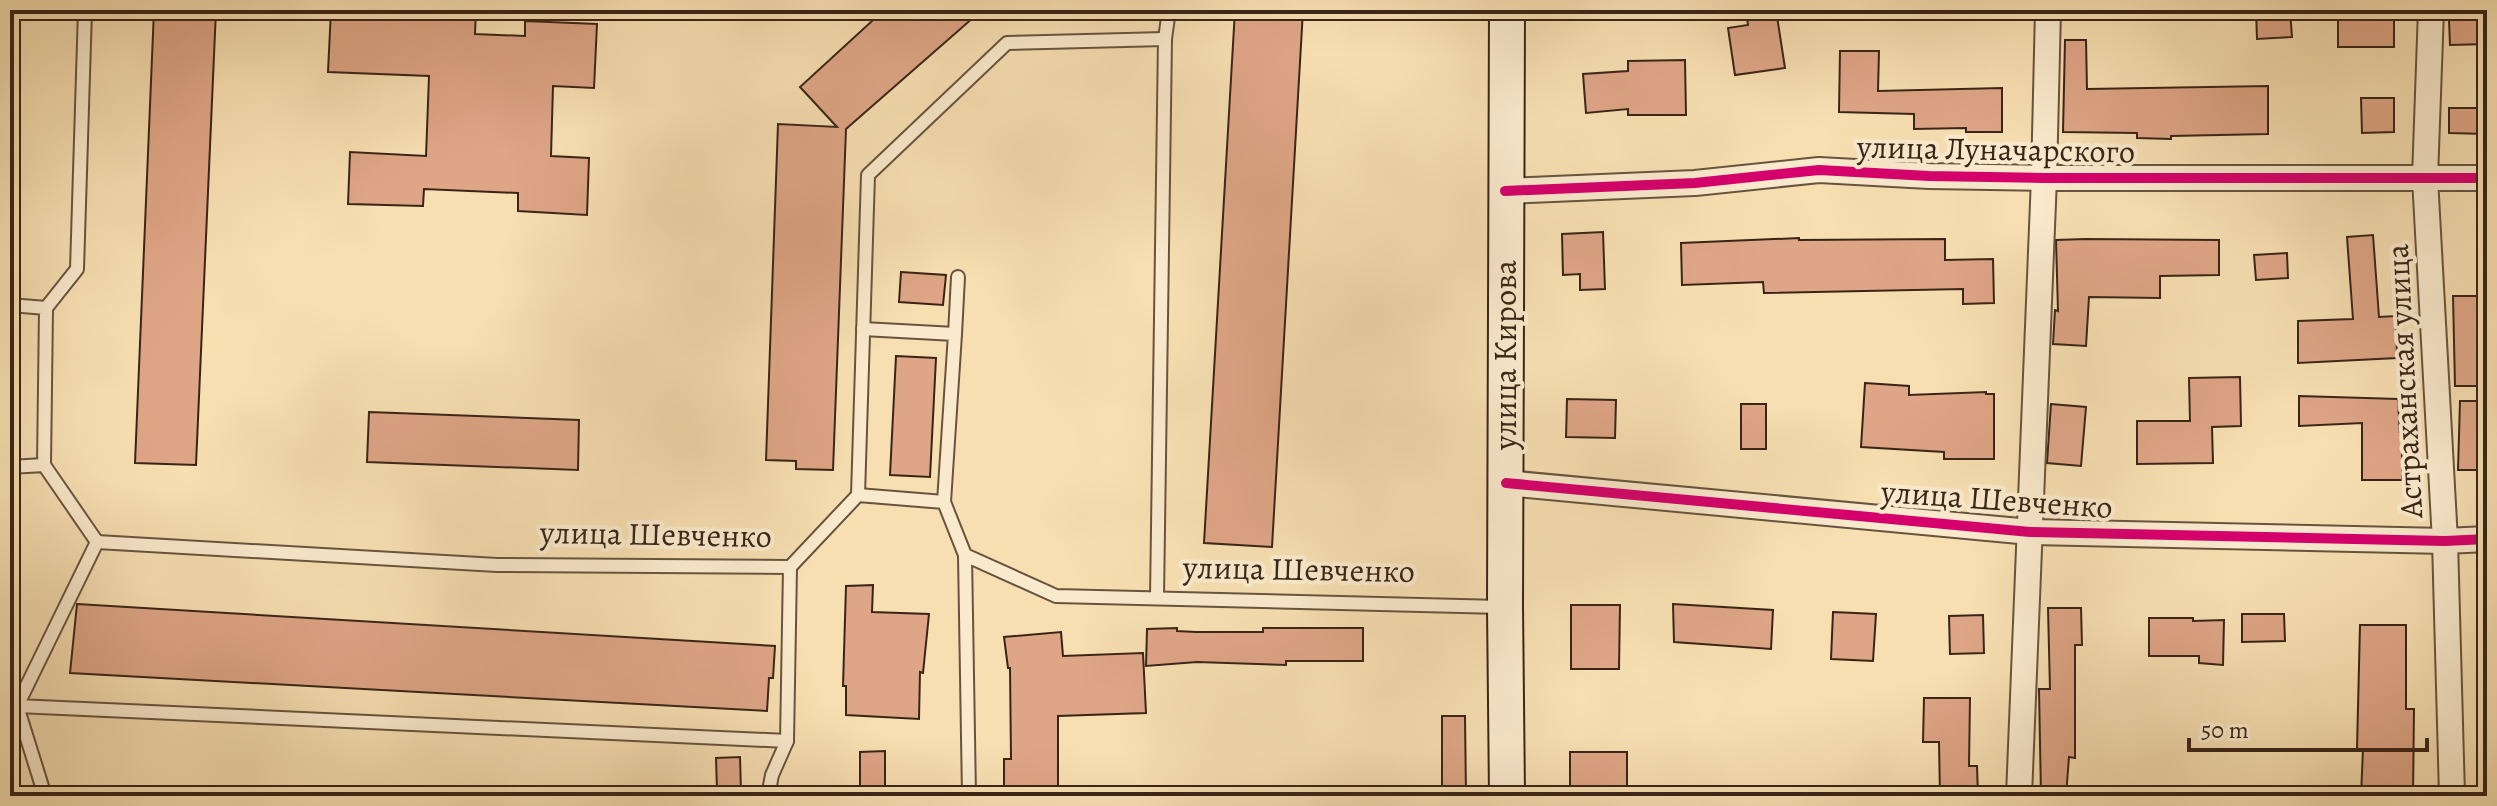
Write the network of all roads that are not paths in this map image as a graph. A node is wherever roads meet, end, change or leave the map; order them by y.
1 (85, 10) edge
2 (1169, 10) edge
3 (1507, 10) edge
4 (2048, 10) edge
5 (2431, 10) edge
6 (1165, 39) junction
7 (2044, 178) junction
8 (2425, 178) junction
9 (2487, 178) edge
10 (1505, 191) junction
11 (958, 277) dead end
12 (10, 305) edge
13 (46, 308) junction
14 (863, 329) junction
15 (955, 334) junction
16 (44, 465) junction
17 (10, 467) edge
18 (1506, 483) junction
19 (858, 495) junction
20 (944, 502) junction
21 (2030, 532) junction
22 (2487, 539) edge
23 (2445, 541) junction
24 (97, 542) junction
25 (965, 555) junction
26 (790, 567) junction
27 (1157, 598) junction
28 (1505, 607) junction
29 (17, 706) junction
30 (787, 741) junction
31 (45, 796) edge
32 (768, 796) edge
33 (969, 796) edge
34 (1507, 796) edge
35 (2019, 796) edge
36 (2452, 796) edge

1 - 13 lane
2 - 6 lane
3 - 10 main road, улица Кирова
4 - 7 street
5 - 8 street, Астраханская улица
6 - 14 lane
6 - 27 lane
7 - 8 street, улица Луначарского
7 - 10 street, улица Луначарского
7 - 21 street
8 - 9 street, улица Луначарского
8 - 23 street, Астраханская улица
10 - 18 main road, улица Кирова
11 - 15 lane
12 - 13 lane
13 - 16 lane
14 - 15 lane
14 - 19 lane
15 - 20 lane
16 - 17 lane
16 - 24 lane
18 - 21 street, улица Шевченко
18 - 28 main road, улица Кирова
19 - 20 lane
19 - 26 lane, улица Шевченко
20 - 25 lane
21 - 23 street, улица Шевченко
21 - 35 street
22 - 23 street, улица Шевченко
23 - 36 street, Астраханская улица
24 - 26 lane, улица Шевченко
24 - 29 lane
25 - 27 lane, улица Шевченко
25 - 33 lane
26 - 30 lane
27 - 28 lane, улица Шевченко
28 - 34 main road, улица Кирова
29 - 30 lane
29 - 31 lane
30 - 32 lane

